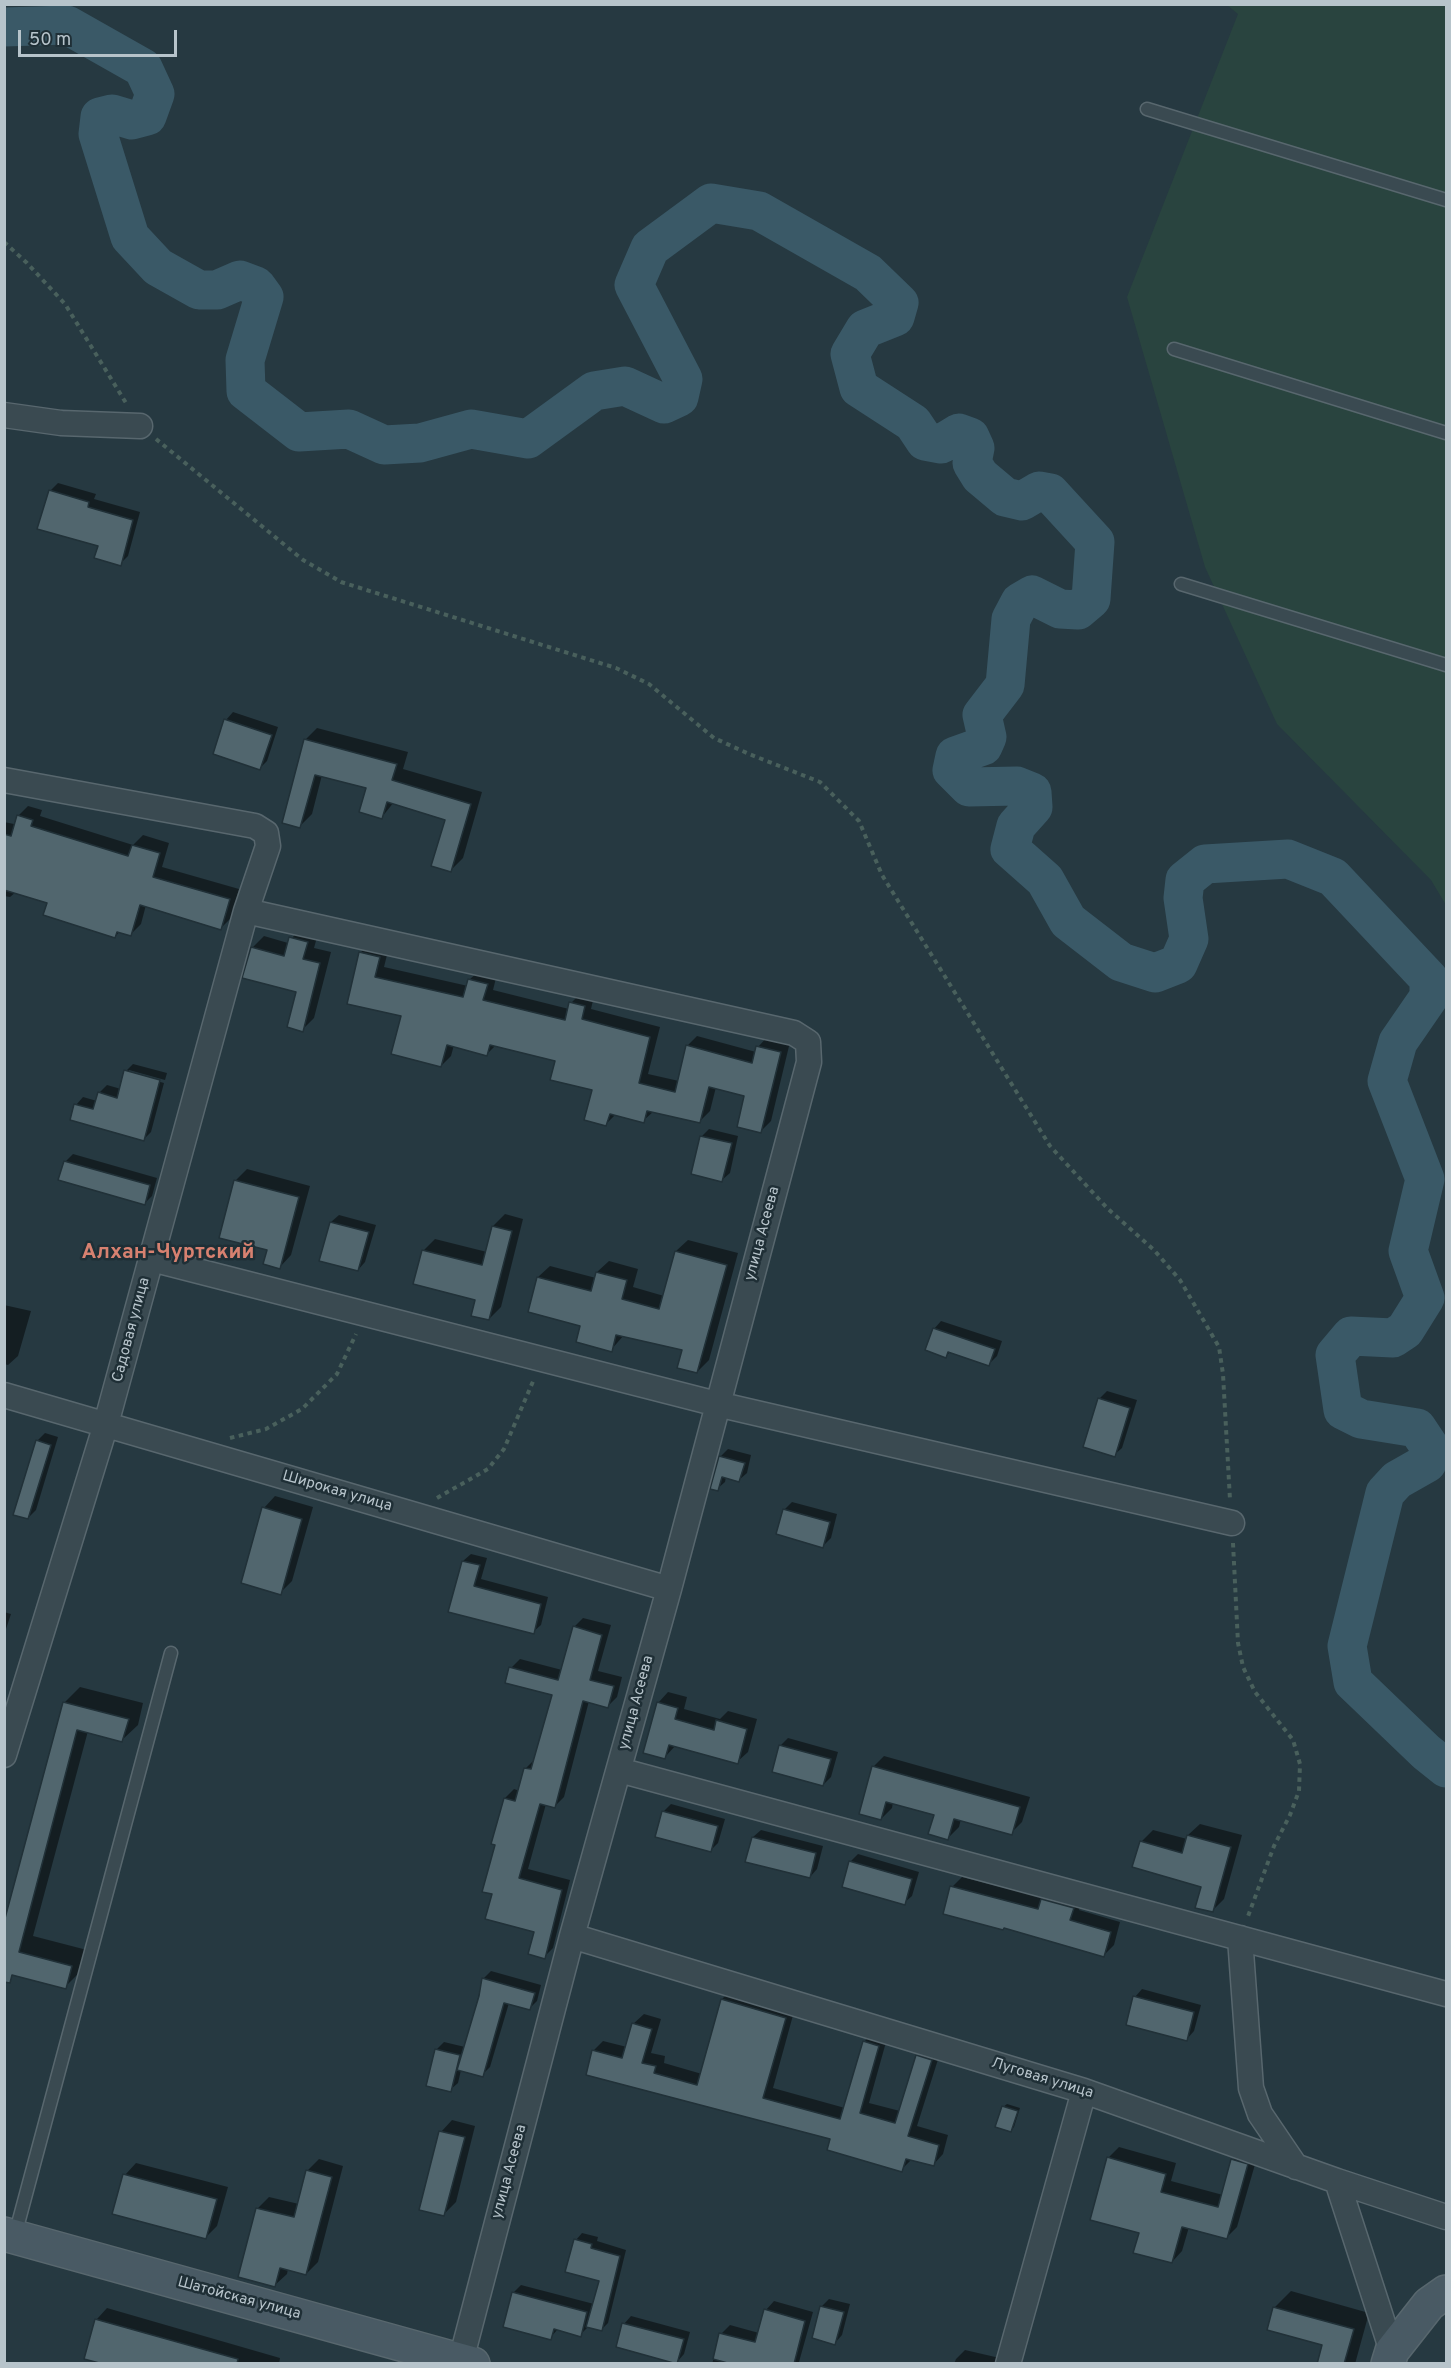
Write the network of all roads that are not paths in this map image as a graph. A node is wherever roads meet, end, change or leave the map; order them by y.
1 (1147, 109) dead end
2 (1446, 200) edge
3 (1174, 349) dead end
4 (4, 415) edge
5 (140, 426) road end
6 (1446, 433) edge
7 (1180, 584) dead end
8 (1446, 665) edge
9 (4, 780) edge
10 (246, 910) junction
11 (151, 1259) junction
12 (4, 1395) edge
13 (717, 1404) junction
14 (106, 1424) junction
15 (1232, 1523) road end
16 (669, 1589) junction
17 (171, 1653) dead end
18 (4, 1755) edge
19 (619, 1770) junction
20 (572, 1936) junction
21 (1240, 1938) junction
22 (1446, 1994) edge
23 (1084, 2091) junction
24 (1296, 2167) junction
25 (1337, 2181) junction
26 (1446, 2217) edge
27 (9, 2235) edge
28 (1441, 2302) edge
29 (1390, 2357) edge
30 (465, 2362) edge
31 (1008, 2364) edge

1 - 2 lane
3 - 6 lane
4 - 5 street
7 - 8 lane
9 - 10 street, Садовая улица
10 - 11 street, Садовая улица
10 - 13 street, улица Асеева
11 - 13 street
11 - 14 street, Садовая улица
12 - 14 street, Широкая улица
13 - 15 street
13 - 16 street, улица Асеева
14 - 16 street, Широкая улица
14 - 18 street, Садовая улица
16 - 19 street, улица Асеева
17 - 27 lane
19 - 20 street, улица Асеева
19 - 21 street
20 - 23 street, Луговая улица
20 - 30 street, улица Асеева
21 - 22 street
21 - 24 street
23 - 24 street, Луговая улица
23 - 31 street
24 - 25 street, Луговая улица
25 - 26 street, Луговая улица
25 - 29 street
27 - 30 street, Шатойская улица
28 - 29 street

